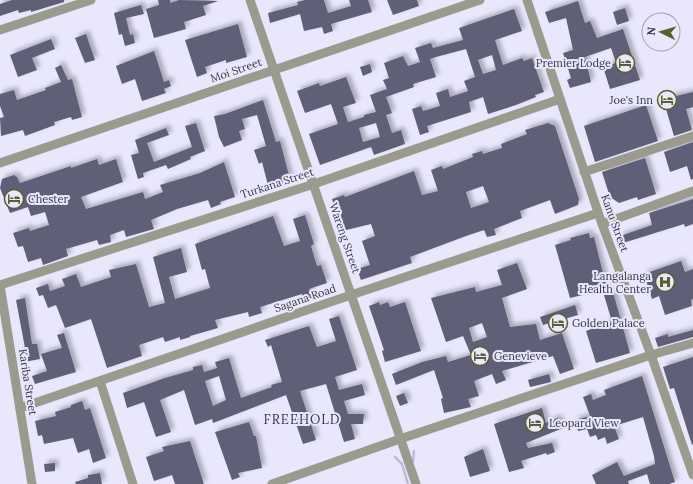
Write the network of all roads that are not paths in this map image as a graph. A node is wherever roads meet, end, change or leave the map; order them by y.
1 (91, 0) edge
2 (250, 0) edge
3 (480, 0) edge
4 (527, 0) edge
5 (0, 30) edge
6 (274, 70) junction
7 (560, 99) junction
8 (693, 136) edge
9 (0, 163) edge
10 (584, 172) junction
11 (314, 184) junction
12 (693, 191) edge
13 (598, 213) junction
14 (602, 224) junction
15 (0, 285) edge
16 (351, 295) junction
17 (693, 343) edge
18 (651, 355) junction
19 (100, 381) junction
20 (20, 408) junction
21 (400, 439) junction
22 (693, 475) edge
23 (32, 484) edge
24 (133, 484) edge
25 (272, 484) edge
26 (416, 484) edge

1 - 5 street
2 - 6 street, Wareng Street
3 - 6 street, Moi Street
4 - 7 street, Kanu Street
6 - 9 street, Moi Street
6 - 11 street, Wareng Street
7 - 10 street, Kanu Street
7 - 11 street, Turkana Street
8 - 10 street
10 - 13 street, Kanu Street
11 - 15 street, Turkana Street
11 - 16 street, Wareng Street
12 - 14 street
13 - 14 street, Kanu Street
13 - 16 street, Sagana Road
14 - 18 street, Kanu Street
15 - 20 street, Kariba Street
16 - 19 street, Sagana Road
16 - 21 street, Wareng Street
17 - 18 street
18 - 21 street
18 - 22 street, Kanu Street
19 - 20 street, Sagana Road
19 - 24 street
20 - 23 street, Kariba Street
21 - 25 street
21 - 26 street, Wareng Street

